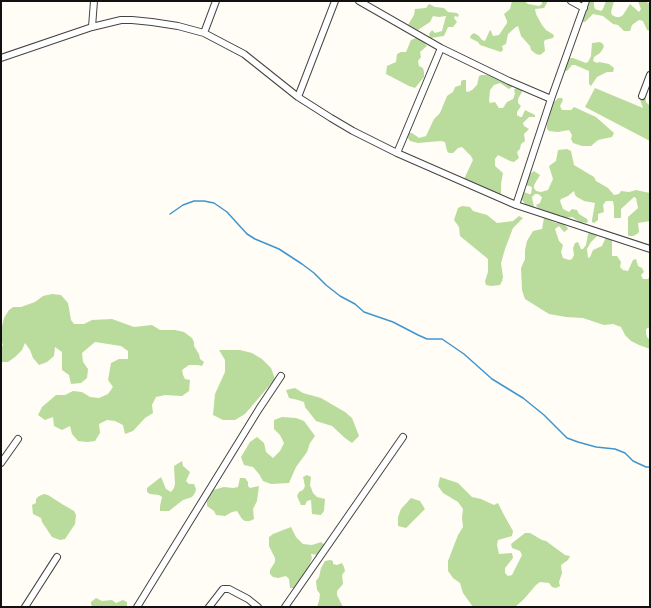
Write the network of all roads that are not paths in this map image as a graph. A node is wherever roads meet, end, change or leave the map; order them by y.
1 (94, 1) edge
2 (216, 1) edge
3 (335, 1) edge
4 (359, 1) edge
5 (571, 1) edge
6 (586, 1) edge
7 (584, 8) junction
8 (92, 27) junction
9 (204, 33) junction
10 (441, 48) junction
11 (1, 58) edge
12 (650, 75) edge
13 (642, 96) dead end
14 (298, 97) junction
15 (551, 99) junction
16 (398, 153) junction
17 (516, 205) junction
18 (650, 249) edge
19 (281, 376) dead end
20 (403, 437) dead end
21 (18, 440) dead end
22 (1, 464) edge
23 (57, 558) dead end
24 (25, 607) edge
25 (137, 607) edge
26 (209, 607) edge
27 (258, 607) edge
28 (285, 607) edge

1 - 8 street
2 - 9 street
3 - 14 street
4 - 10 street
5 - 7 street
6 - 7 street
7 - 15 street
8 - 9 street
8 - 11 street
9 - 14 street
10 - 15 street
10 - 16 street
12 - 13 street
14 - 16 street
15 - 17 street
16 - 17 street
17 - 18 street
19 - 25 street
20 - 28 street
21 - 22 street
23 - 24 street
26 - 27 street

